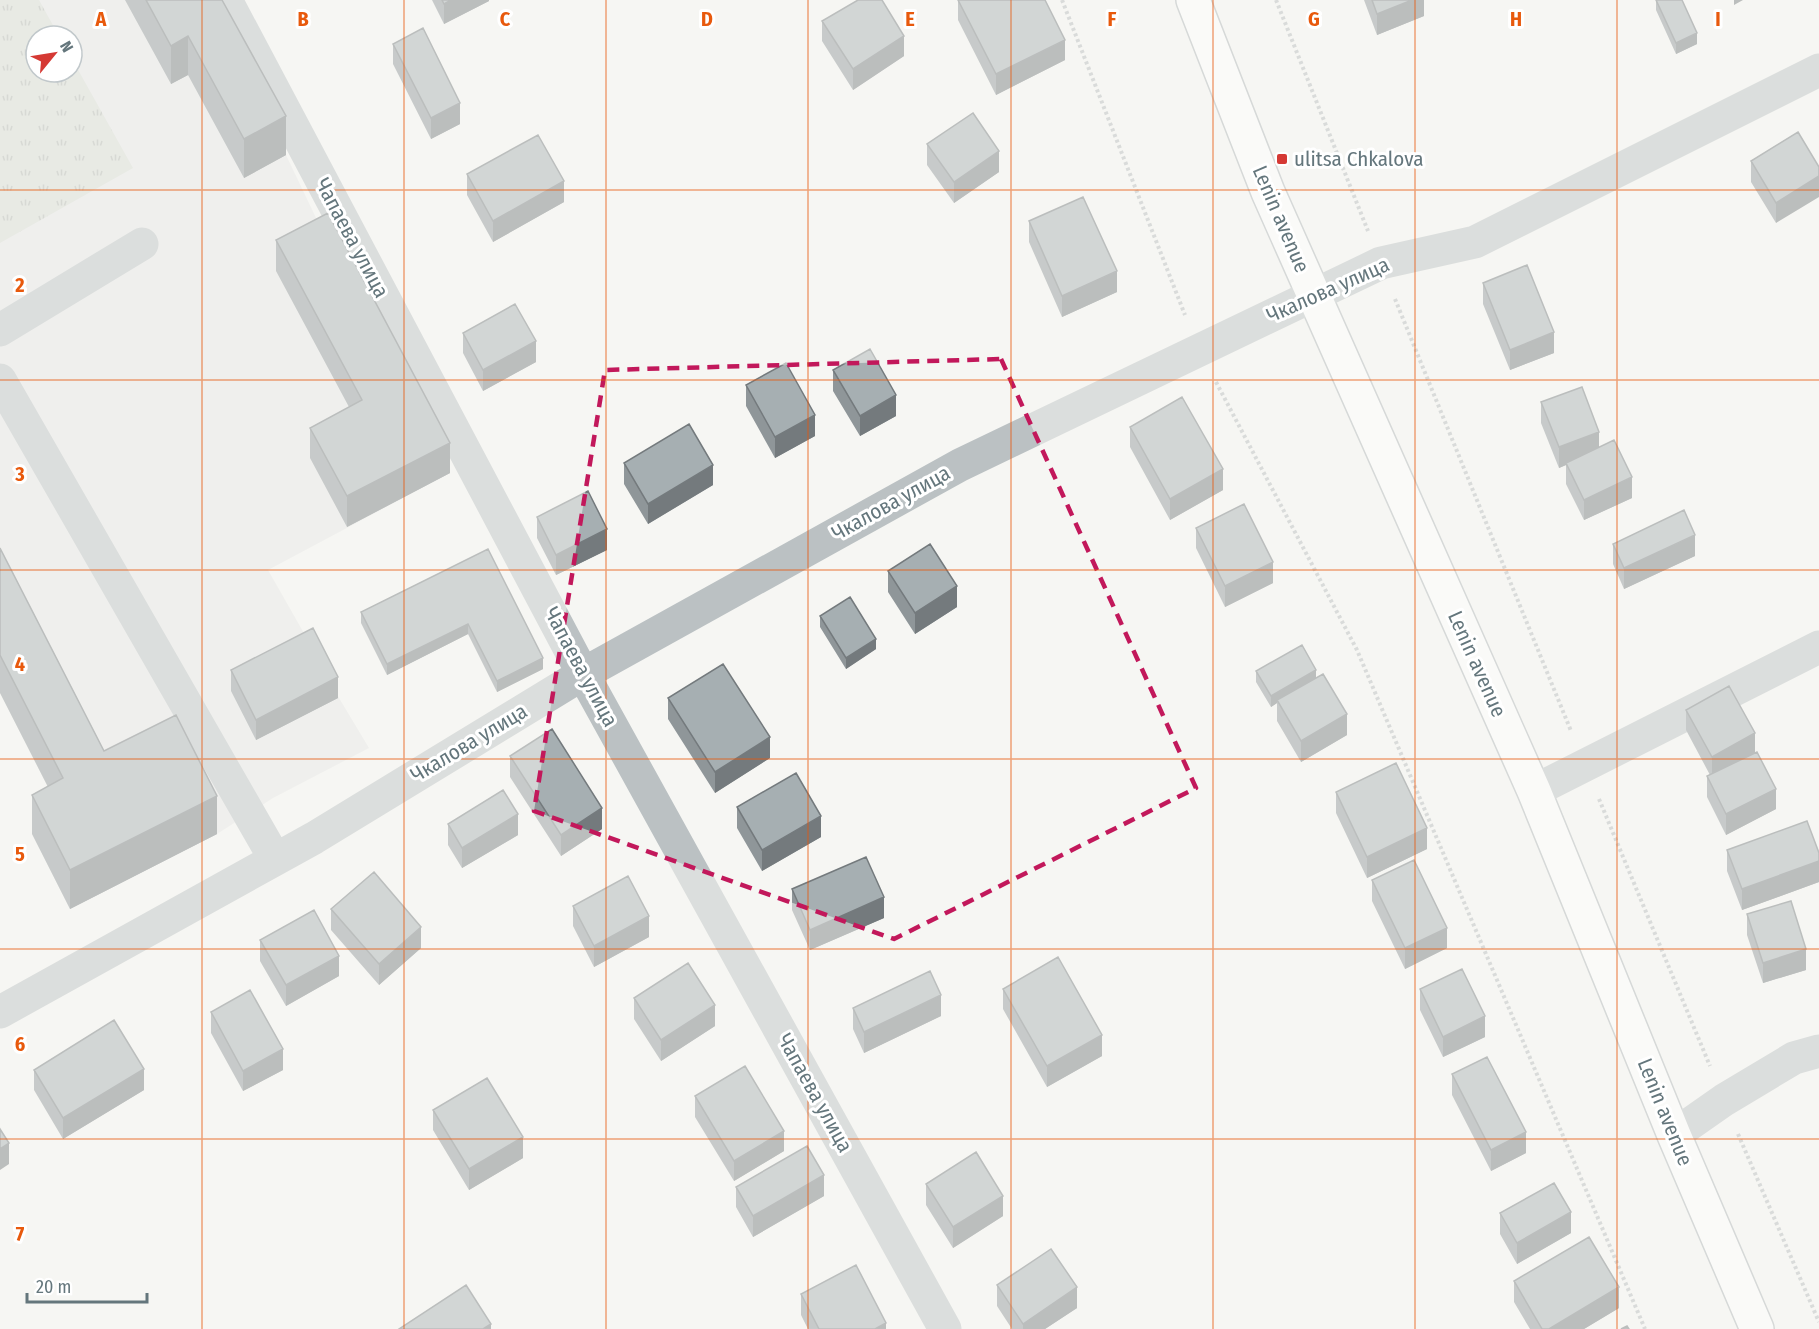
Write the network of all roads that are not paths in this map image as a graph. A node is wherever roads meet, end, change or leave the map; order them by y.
1 (226, 0) edge
2 (1193, 0) edge
3 (1819, 70) edge
4 (142, 244) dead end
5 (1313, 295) junction
6 (0, 330) edge
7 (0, 380) edge
8 (1819, 647) edge
9 (583, 674) junction
10 (1534, 791) junction
11 (275, 859) junction
12 (0, 1012) edge
13 (1819, 1051) edge
14 (1674, 1135) junction
15 (945, 1329) edge
16 (1757, 1329) edge

1 - 9 street, Чапаева улица
2 - 5 main road, Lenin avenue
3 - 5 street, Чкалова улица
4 - 6 street
5 - 9 street, Чкалова улица
5 - 10 main road, Lenin avenue
7 - 11 street
8 - 10 street
9 - 11 street, Чкалова улица
9 - 15 street, Чапаева улица
10 - 14 main road, Lenin avenue
11 - 12 street, Чкалова улица
13 - 14 street
14 - 16 main road, Lenin avenue

